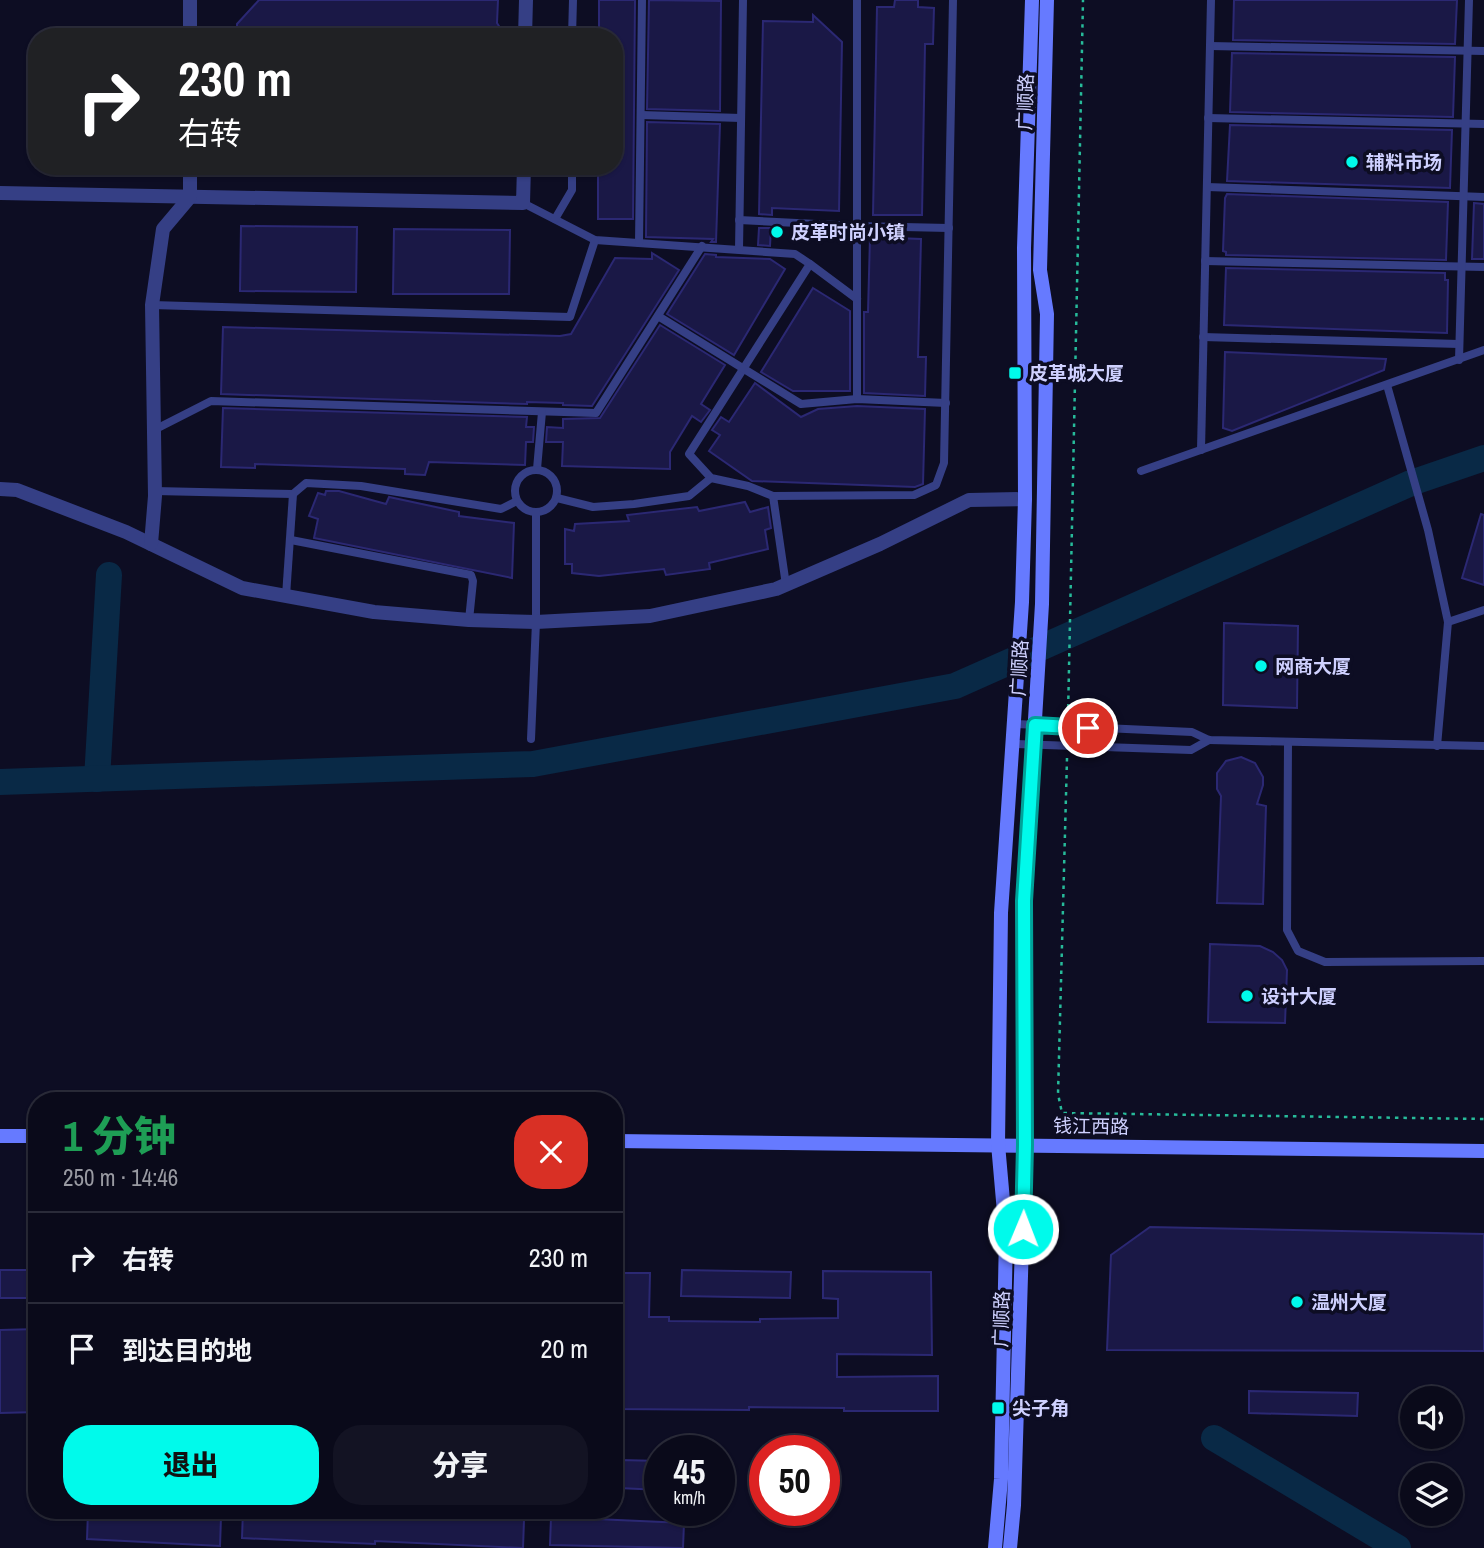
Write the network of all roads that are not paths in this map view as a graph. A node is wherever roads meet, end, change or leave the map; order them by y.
1 (190, 0) edge
2 (526, 0) edge
3 (573, 0) edge
4 (642, 0) edge
5 (743, 0) edge
6 (858, 0) edge
7 (953, 0) edge
8 (1032, 0) edge
9 (1047, 0) edge
10 (1211, 0) edge
11 (1469, 0) edge
12 (190, 28) edge
13 (526, 28) edge
14 (572, 28) edge
15 (1210, 46) junction
16 (1468, 51) junction
17 (1484, 51) edge
18 (641, 115) junction
19 (741, 118) junction
20 (1208, 118) junction
21 (1466, 124) junction
22 (1484, 124) edge
23 (190, 175) edge
24 (524, 175) edge
25 (572, 175) edge
26 (1207, 187) junction
27 (0, 193) edge
28 (1464, 196) junction
29 (190, 197) junction
30 (1484, 197) edge
31 (523, 203) junction
32 (555, 219) junction
33 (739, 219) junction
34 (857, 226) junction
35 (949, 228) junction
36 (595, 240) junction
37 (639, 243) junction
38 (702, 247) junction
39 (739, 249) junction
40 (1205, 261) junction
41 (810, 264) junction
42 (1461, 267) junction
43 (1484, 267) edge
44 (857, 299) junction
45 (152, 305) junction
46 (658, 316) junction
47 (1203, 337) junction
48 (1459, 344) junction
49 (1484, 350) edge
50 (1459, 360) junction
51 (743, 369) junction
52 (1387, 385) junction
53 (857, 399) junction
54 (946, 403) junction
55 (542, 412) junction
56 (154, 430) junction
57 (1201, 450) junction
58 (537, 469) junction
59 (1141, 471) dead end
60 (711, 478) junction
61 (0, 489) edge
62 (155, 491) junction
63 (293, 494) junction
64 (772, 496) junction
65 (557, 498) junction
66 (1025, 499) junction
67 (517, 501) junction
68 (536, 512) junction
69 (291, 540) junction
70 (151, 544) junction
71 (786, 585) junction
72 (286, 596) junction
73 (1484, 610) edge
74 (469, 620) junction
75 (536, 622) junction
76 (1448, 622) junction
77 (1015, 724) junction
78 (1035, 725) junction
79 (531, 739) dead end
80 (1209, 740) junction
81 (1288, 742) junction
82 (1013, 744) junction
83 (1034, 745) junction
84 (1437, 746) junction
85 (1484, 746) edge
86 (1484, 961) edge
87 (0, 1136) edge
88 (28, 1136) edge
89 (623, 1141) edge
90 (998, 1144) junction
91 (1025, 1145) junction
92 (1484, 1151) edge
93 (995, 1548) edge
94 (1010, 1548) edge

1 - 12 street
2 - 13 street
3 - 14 lane
4 - 18 lane
5 - 19 lane
6 - 34 lane
7 - 35 lane
8 - 66 main road, 广顺路
9 - 78 main road, 广顺路
10 - 15 lane
11 - 16 lane
15 - 16 lane
15 - 20 lane
16 - 17 lane
16 - 21 lane
18 - 19 lane
18 - 37 lane
19 - 33 lane
20 - 21 lane
20 - 26 lane
21 - 22 lane
21 - 28 lane
23 - 29 street
24 - 31 street
25 - 32 lane
26 - 28 lane
26 - 40 lane
27 - 29 street
28 - 30 lane
28 - 42 lane
29 - 31 street
29 - 45 street
31 - 32 lane
32 - 36 lane
33 - 34 lane
33 - 39 lane
34 - 35 lane
34 - 44 lane
35 - 54 lane
36 - 37 lane
36 - 45 lane
37 - 38 lane
38 - 39 lane
38 - 46 lane
39 - 41 lane
40 - 42 lane
40 - 47 lane
41 - 44 lane
41 - 51 lane
42 - 43 lane
42 - 48 lane
44 - 53 lane
45 - 56 street
46 - 51 lane
46 - 55 lane
47 - 48 lane
47 - 57 lane
48 - 50 lane
49 - 50 lane
50 - 52 lane
51 - 53 lane
51 - 60 lane
52 - 57 lane
52 - 76 lane
53 - 54 lane
54 - 64 lane
55 - 56 lane
55 - 58 lane
56 - 62 street
57 - 59 lane
58 - 65 lane
58 - 67 lane
60 - 64 lane
60 - 65 lane
61 - 70 street
62 - 63 lane
62 - 70 street
63 - 67 lane
63 - 69 lane
64 - 71 lane
65 - 68 lane
66 - 71 street
66 - 77 main road, 广顺路
67 - 68 lane
68 - 75 lane
69 - 72 lane
69 - 74 lane
70 - 72 street
71 - 75 street
72 - 74 street
73 - 76 lane
74 - 75 street
75 - 79 lane
76 - 84 lane
77 - 78 lane
77 - 82 main road, 广顺路
78 - 80 lane
78 - 83 main road, 广顺路
80 - 81 lane
80 - 83 lane
81 - 84 lane
81 - 86 lane
82 - 83 lane
82 - 90 main road, 广顺路
83 - 91 main road, 广顺路
84 - 85 lane
87 - 88 main road
89 - 90 main road, 钱江西路
90 - 91 main road, 钱江西路
90 - 93 main road, 广顺路
91 - 92 main road, 钱江西路
91 - 94 main road, 广顺路

